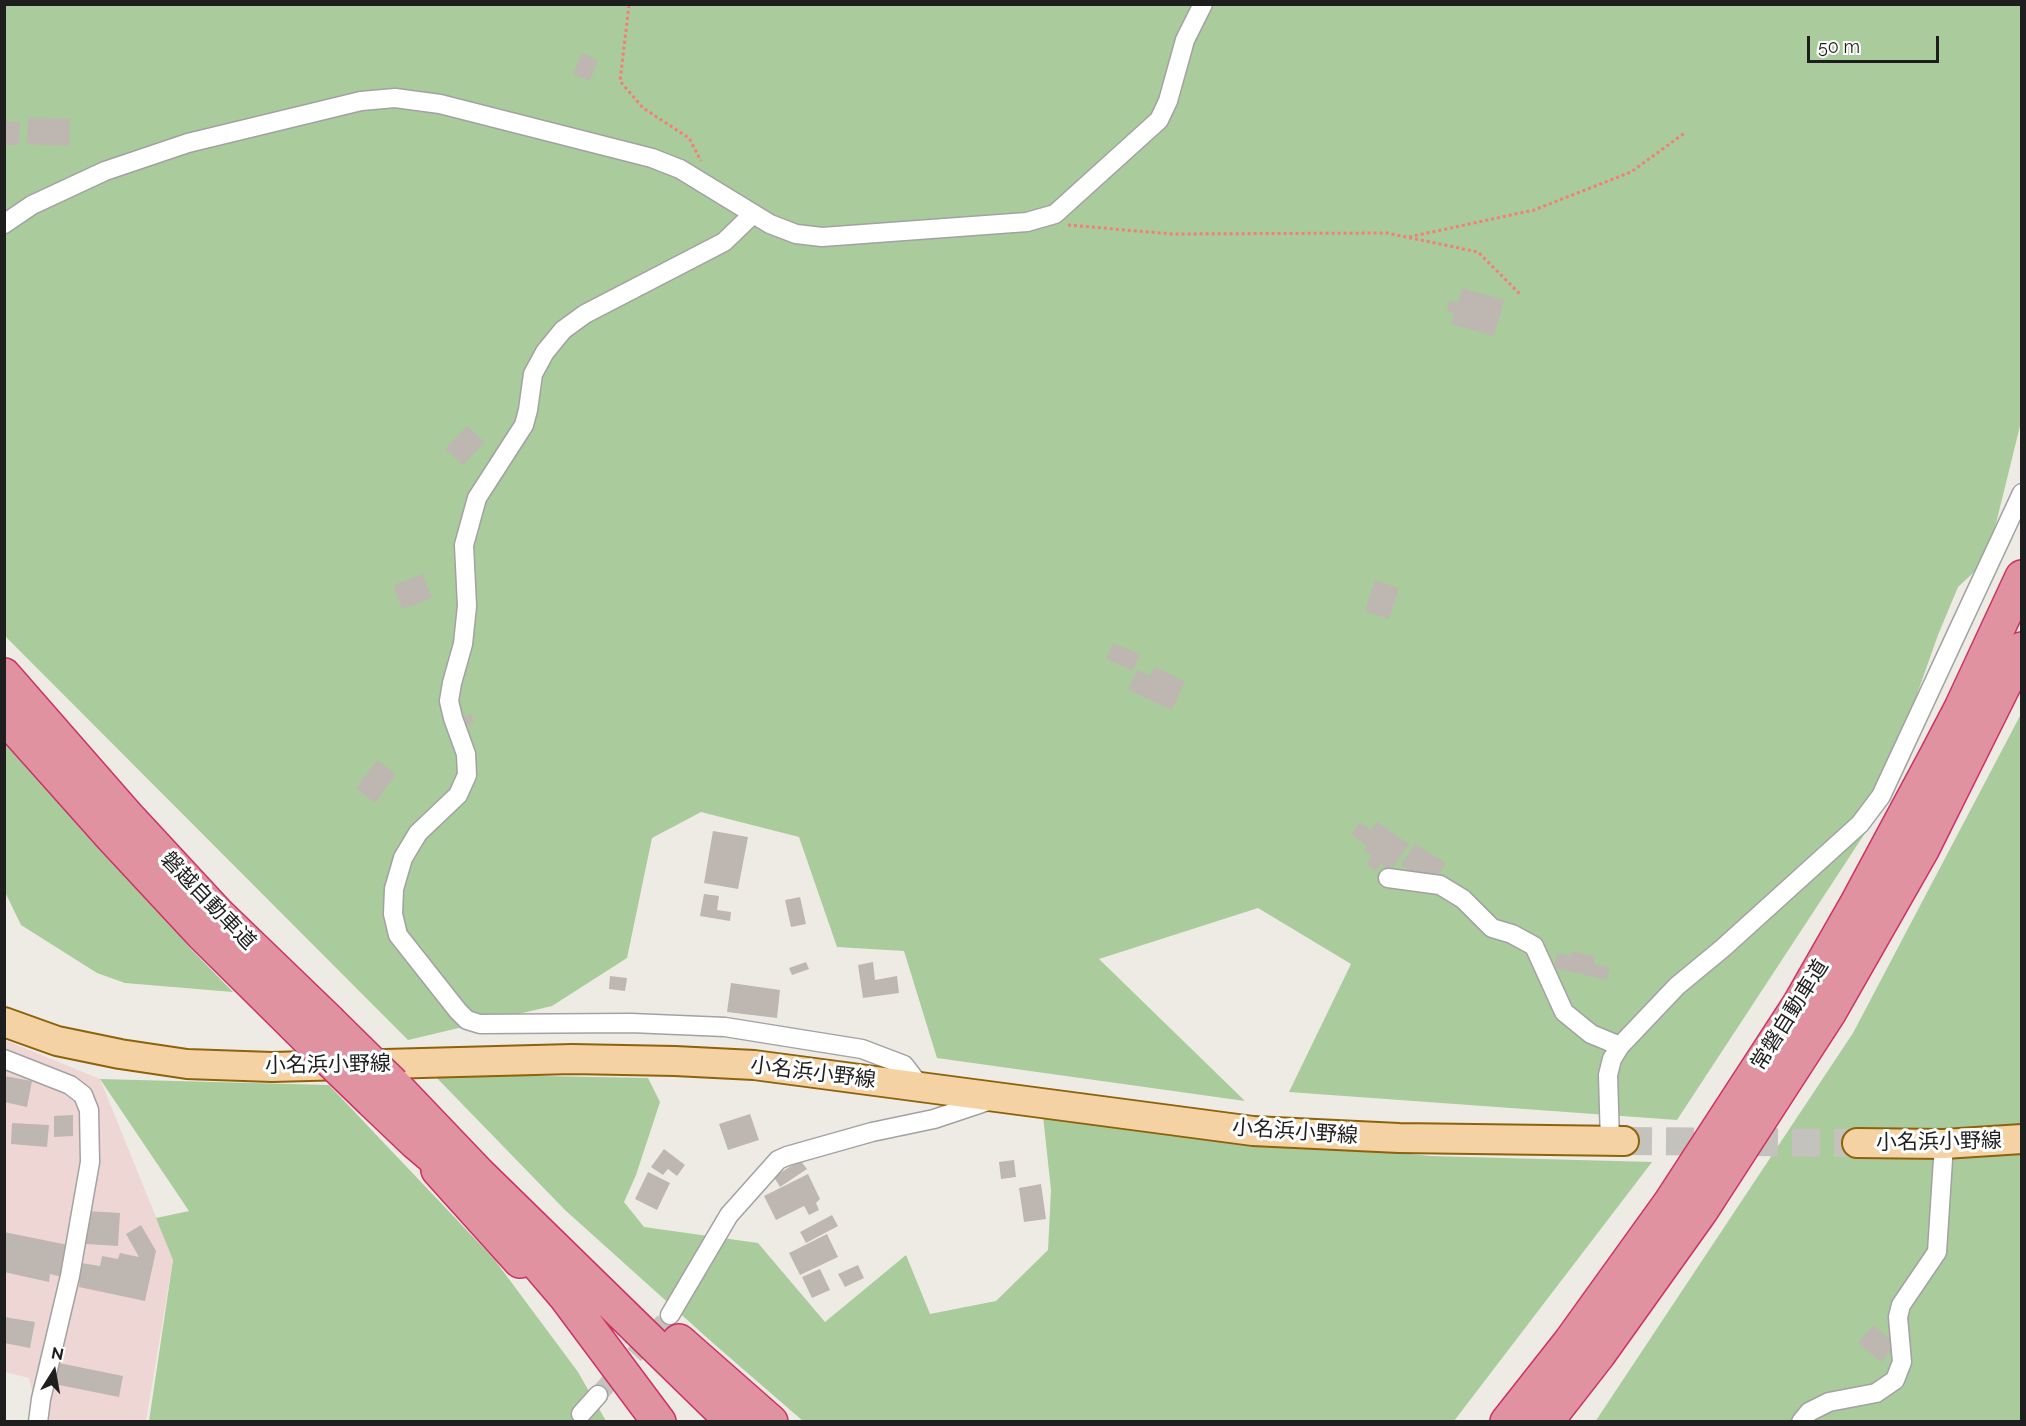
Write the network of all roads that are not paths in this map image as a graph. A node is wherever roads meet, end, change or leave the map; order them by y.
1 (1203, 4) edge
2 (753, 214) junction
3 (4, 224) edge
4 (2022, 493) edge
5 (2022, 577) edge
6 (2022, 649) edge
7 (4, 675) edge
8 (4, 716) edge
9 (1388, 878) dead end
10 (4, 1022) edge
11 (318, 1030) junction
12 (1620, 1046) junction
13 (4, 1059) edge
14 (921, 1087) junction
15 (998, 1097) junction
16 (420, 1128) junction
17 (2022, 1140) edge
18 (1617, 1141) joint
19 (1857, 1143) tunnel mouth
20 (1944, 1144) junction
21 (1742, 1149) junction
22 (1622, 1272) junction
23 (670, 1315) tunnel mouth
24 (598, 1395) tunnel mouth
25 (581, 1414) dead end
26 (38, 1422) edge
27 (633, 1422) edge
28 (659, 1422) edge
29 (733, 1422) edge
30 (771, 1422) edge
31 (1488, 1422) edge
32 (1507, 1422) edge
33 (1546, 1422) edge
34 (1573, 1422) edge
35 (1801, 1422) edge

1 - 2 street
2 - 3 street
2 - 14 street
4 - 12 street
5 - 22 highway, 常磐自動車道
6 - 21 highway, 常磐自動車道
7 - 11 highway, 磐越自動車道
8 - 11 highway, 磐越自動車道
9 - 12 street
10 - 14 main road, 小名浜小野線
11 - 16 highway, 磐越自動車道, bridge
12 - 18 street
13 - 26 street
14 - 15 main road, 小名浜小野線
15 - 18 main road, 小名浜小野線
15 - 23 street
16 - 27 highway
16 - 28 highway
16 - 29 highway
16 - 30 highway
17 - 20 main road, 小名浜小野線
19 - 20 main road, 小名浜小野線
20 - 35 street
21 - 33 highway, 常磐自動車道
21 - 34 highway
22 - 31 highway
22 - 32 highway, 常磐自動車道
24 - 25 street

